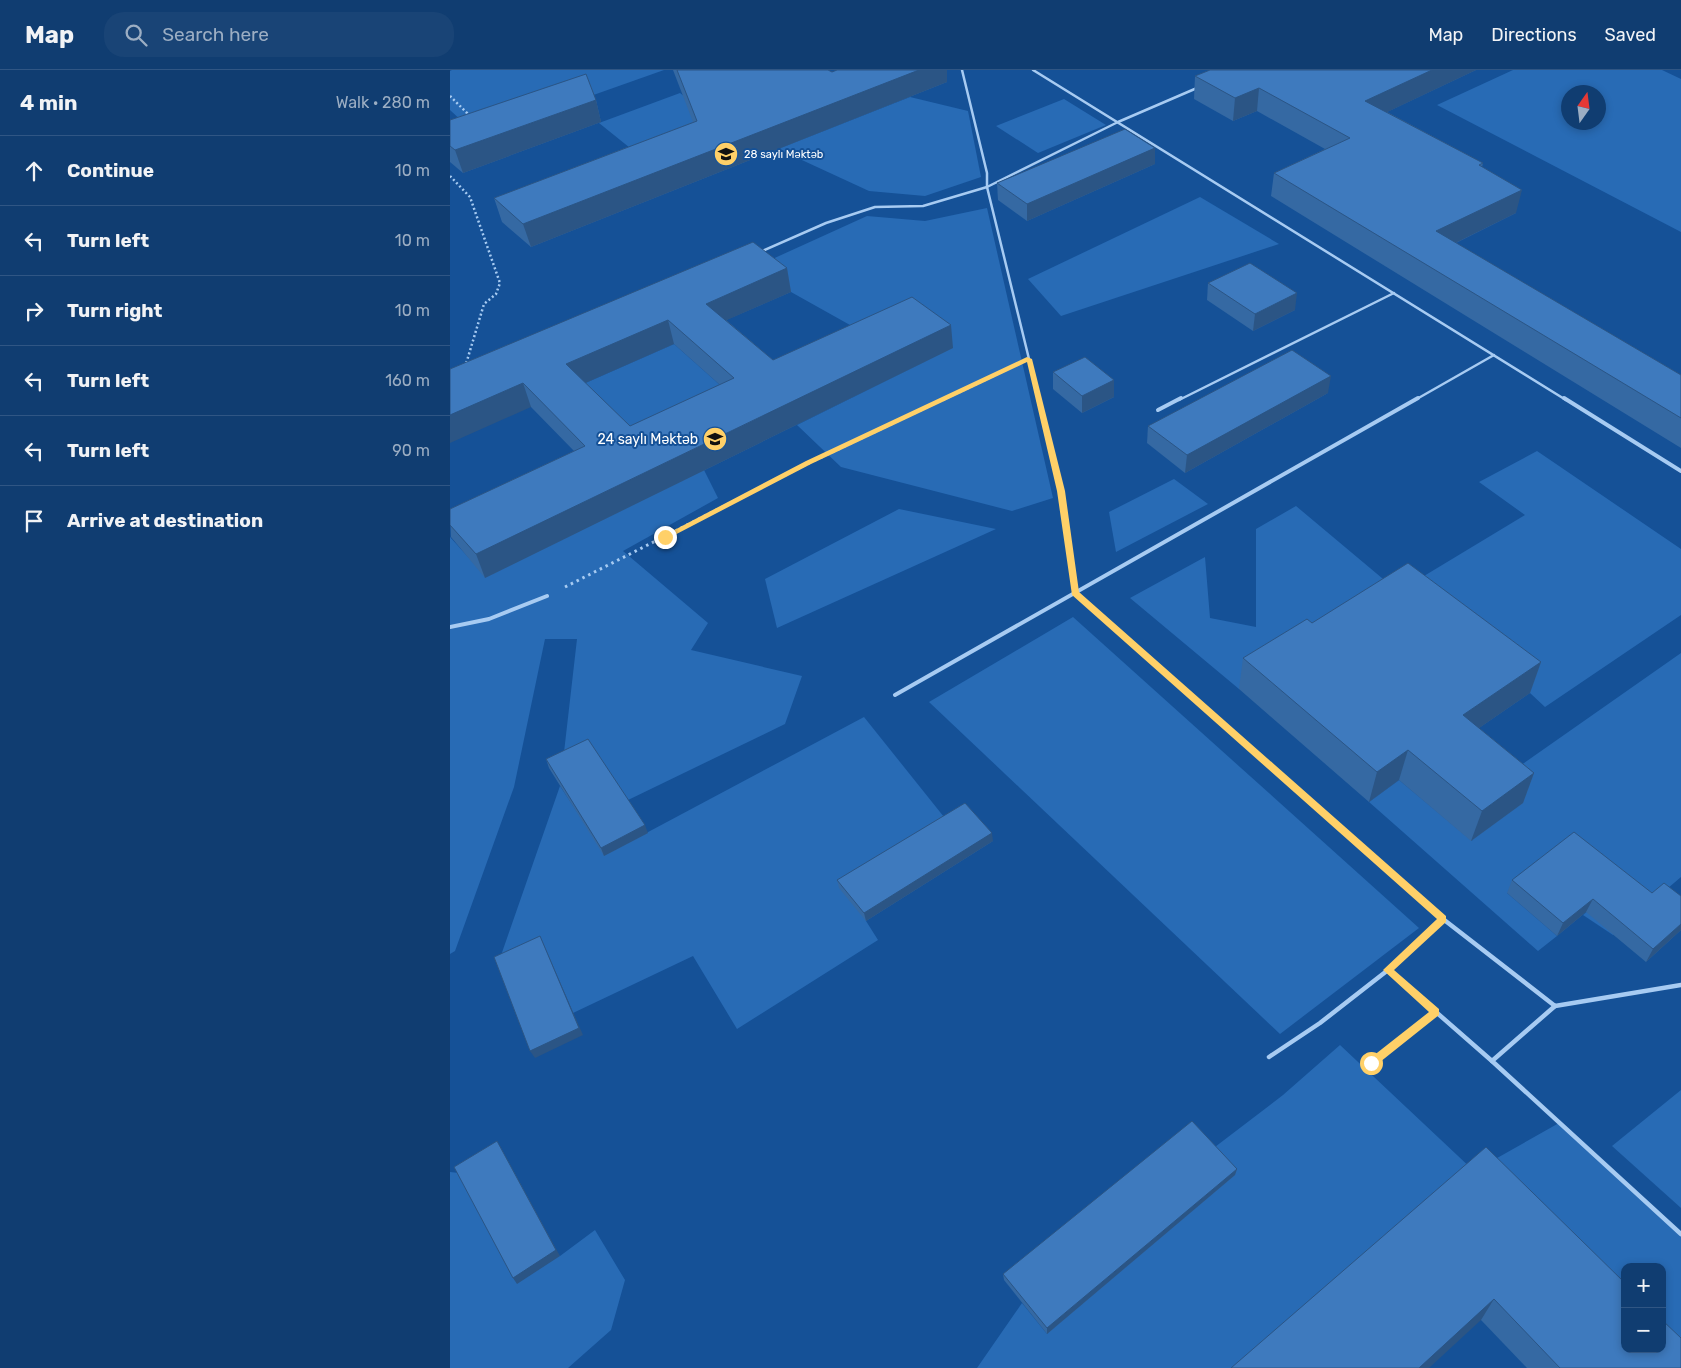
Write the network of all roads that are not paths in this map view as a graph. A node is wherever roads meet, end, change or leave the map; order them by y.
1 (962, 70) edge
2 (1034, 70) edge
3 (1206, 85) edge
4 (1118, 122) junction
5 (987, 187) junction
6 (758, 252) edge
7 (1394, 293) junction
8 (1494, 355) junction
9 (1158, 410) dead end
10 (1681, 471) edge
11 (1075, 593) junction
12 (547, 596) road end
13 (450, 627) edge
14 (895, 695) dead end
15 (1443, 919) junction
16 (1388, 970) junction
17 (1681, 985) edge
18 (1555, 1006) junction
19 (1436, 1012) junction
20 (1269, 1057) dead end
21 (1492, 1061) junction
22 (1371, 1063) dead end
23 (1681, 1234) edge

1 - 5 lane
2 - 4 lane
3 - 4 lane
4 - 5 lane
4 - 7 lane
5 - 6 lane
5 - 11 lane
7 - 8 lane
7 - 9 lane
8 - 10 lane
8 - 11 lane
11 - 14 lane
11 - 15 lane
12 - 13 lane
15 - 16 lane
15 - 18 lane
16 - 19 lane
16 - 20 lane
17 - 18 lane
18 - 21 lane
19 - 21 lane
19 - 22 lane
21 - 23 lane

